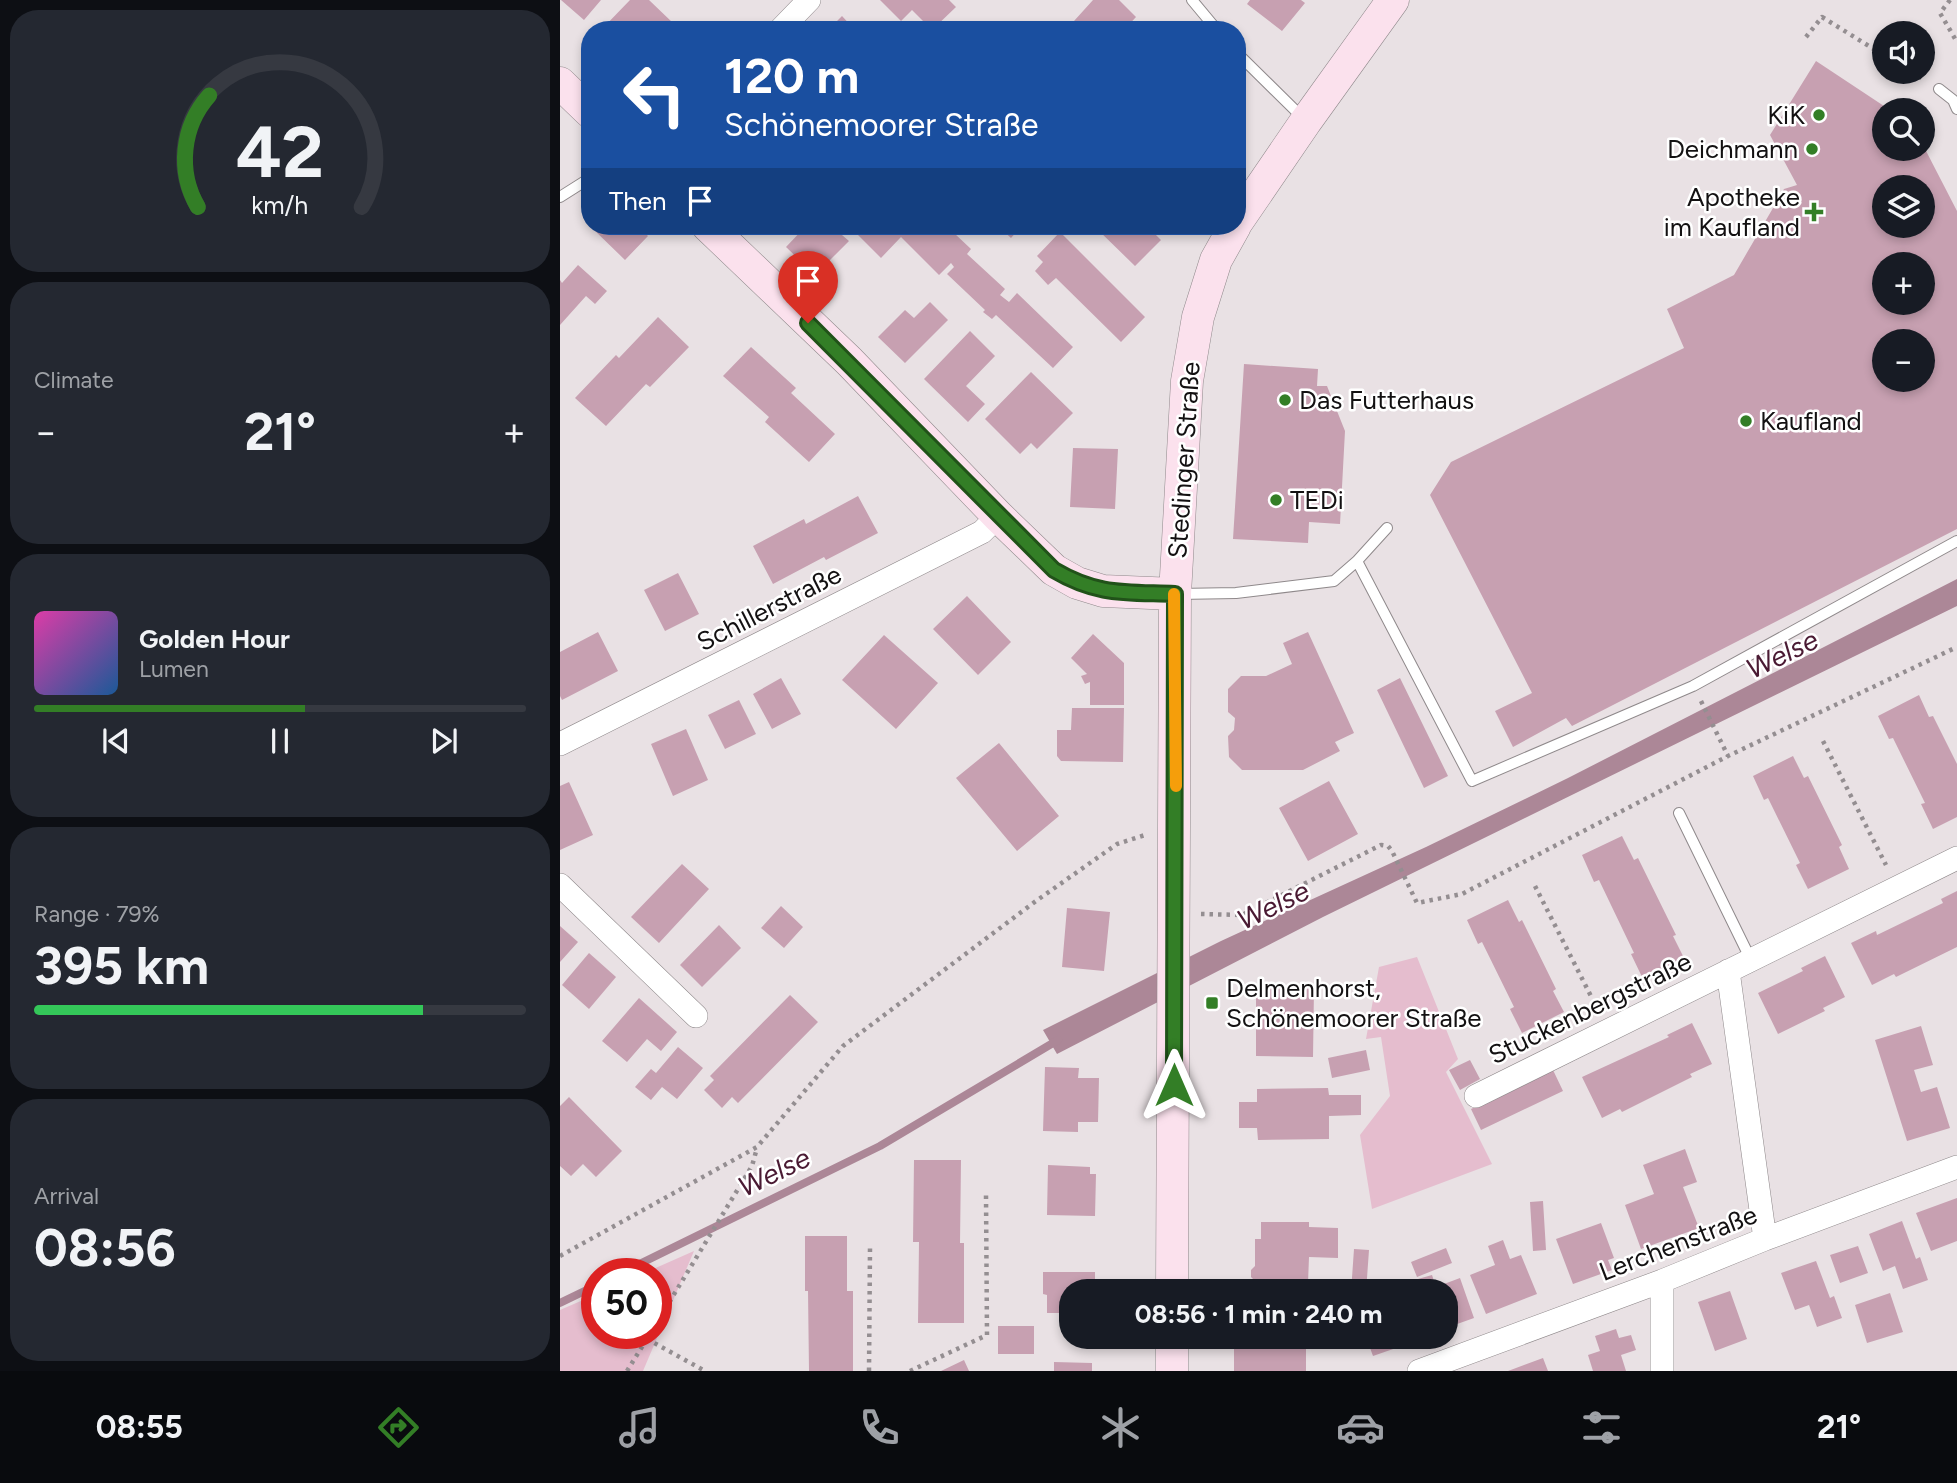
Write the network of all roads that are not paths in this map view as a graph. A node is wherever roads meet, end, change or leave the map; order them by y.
1 (808, 0) edge
2 (1192, 0) edge
3 (1393, 0) edge
4 (788, 21) edge
5 (1210, 21) edge
6 (1246, 62) edge
7 (560, 83) edge
8 (1939, 89) dead end
9 (581, 103) edge
10 (1957, 108) edge
11 (1306, 121) junction
12 (581, 184) edge
13 (560, 197) edge
14 (1246, 209) edge
15 (717, 235) edge
16 (1230, 235) edge
17 (999, 516) junction
18 (1387, 528) dead end
19 (1957, 541) edge
20 (1357, 561) junction
21 (1175, 594) junction
22 (560, 744) edge
23 (1679, 813) dead end
24 (1957, 858) edge
25 (560, 885) edge
26 (1751, 960) junction
27 (1728, 971) junction
28 (696, 1016) dead end
29 (1476, 1096) dead end
30 (1957, 1167) edge
31 (1765, 1239) junction
32 (1172, 1279) edge
33 (1662, 1281) junction
34 (1172, 1349) edge
35 (1172, 1371) edge
36 (1419, 1371) edge
37 (1662, 1371) edge

1 - 4 street
2 - 5 lane
3 - 11 main road, Stedinger Straße
6 - 11 lane
7 - 9 main road
8 - 10 lane
11 - 14 main road, Stedinger Straße
12 - 13 lane
15 - 17 main road
16 - 21 main road, Stedinger Straße
17 - 21 main road
17 - 22 street, Schillerstraße
18 - 20 lane
19 - 20 lane
20 - 21 lane
21 - 32 main road, Stedinger Straße
23 - 26 lane
24 - 26 street, Stuckenbergstraße
25 - 28 street
26 - 27 street, Stuckenbergstraße
27 - 29 street, Stuckenbergstraße
27 - 31 street, Stuckenbergstraße
30 - 31 street, Lerchenstraße
31 - 33 street, Lerchenstraße
33 - 36 street, Lerchenstraße
33 - 37 street
34 - 35 main road

